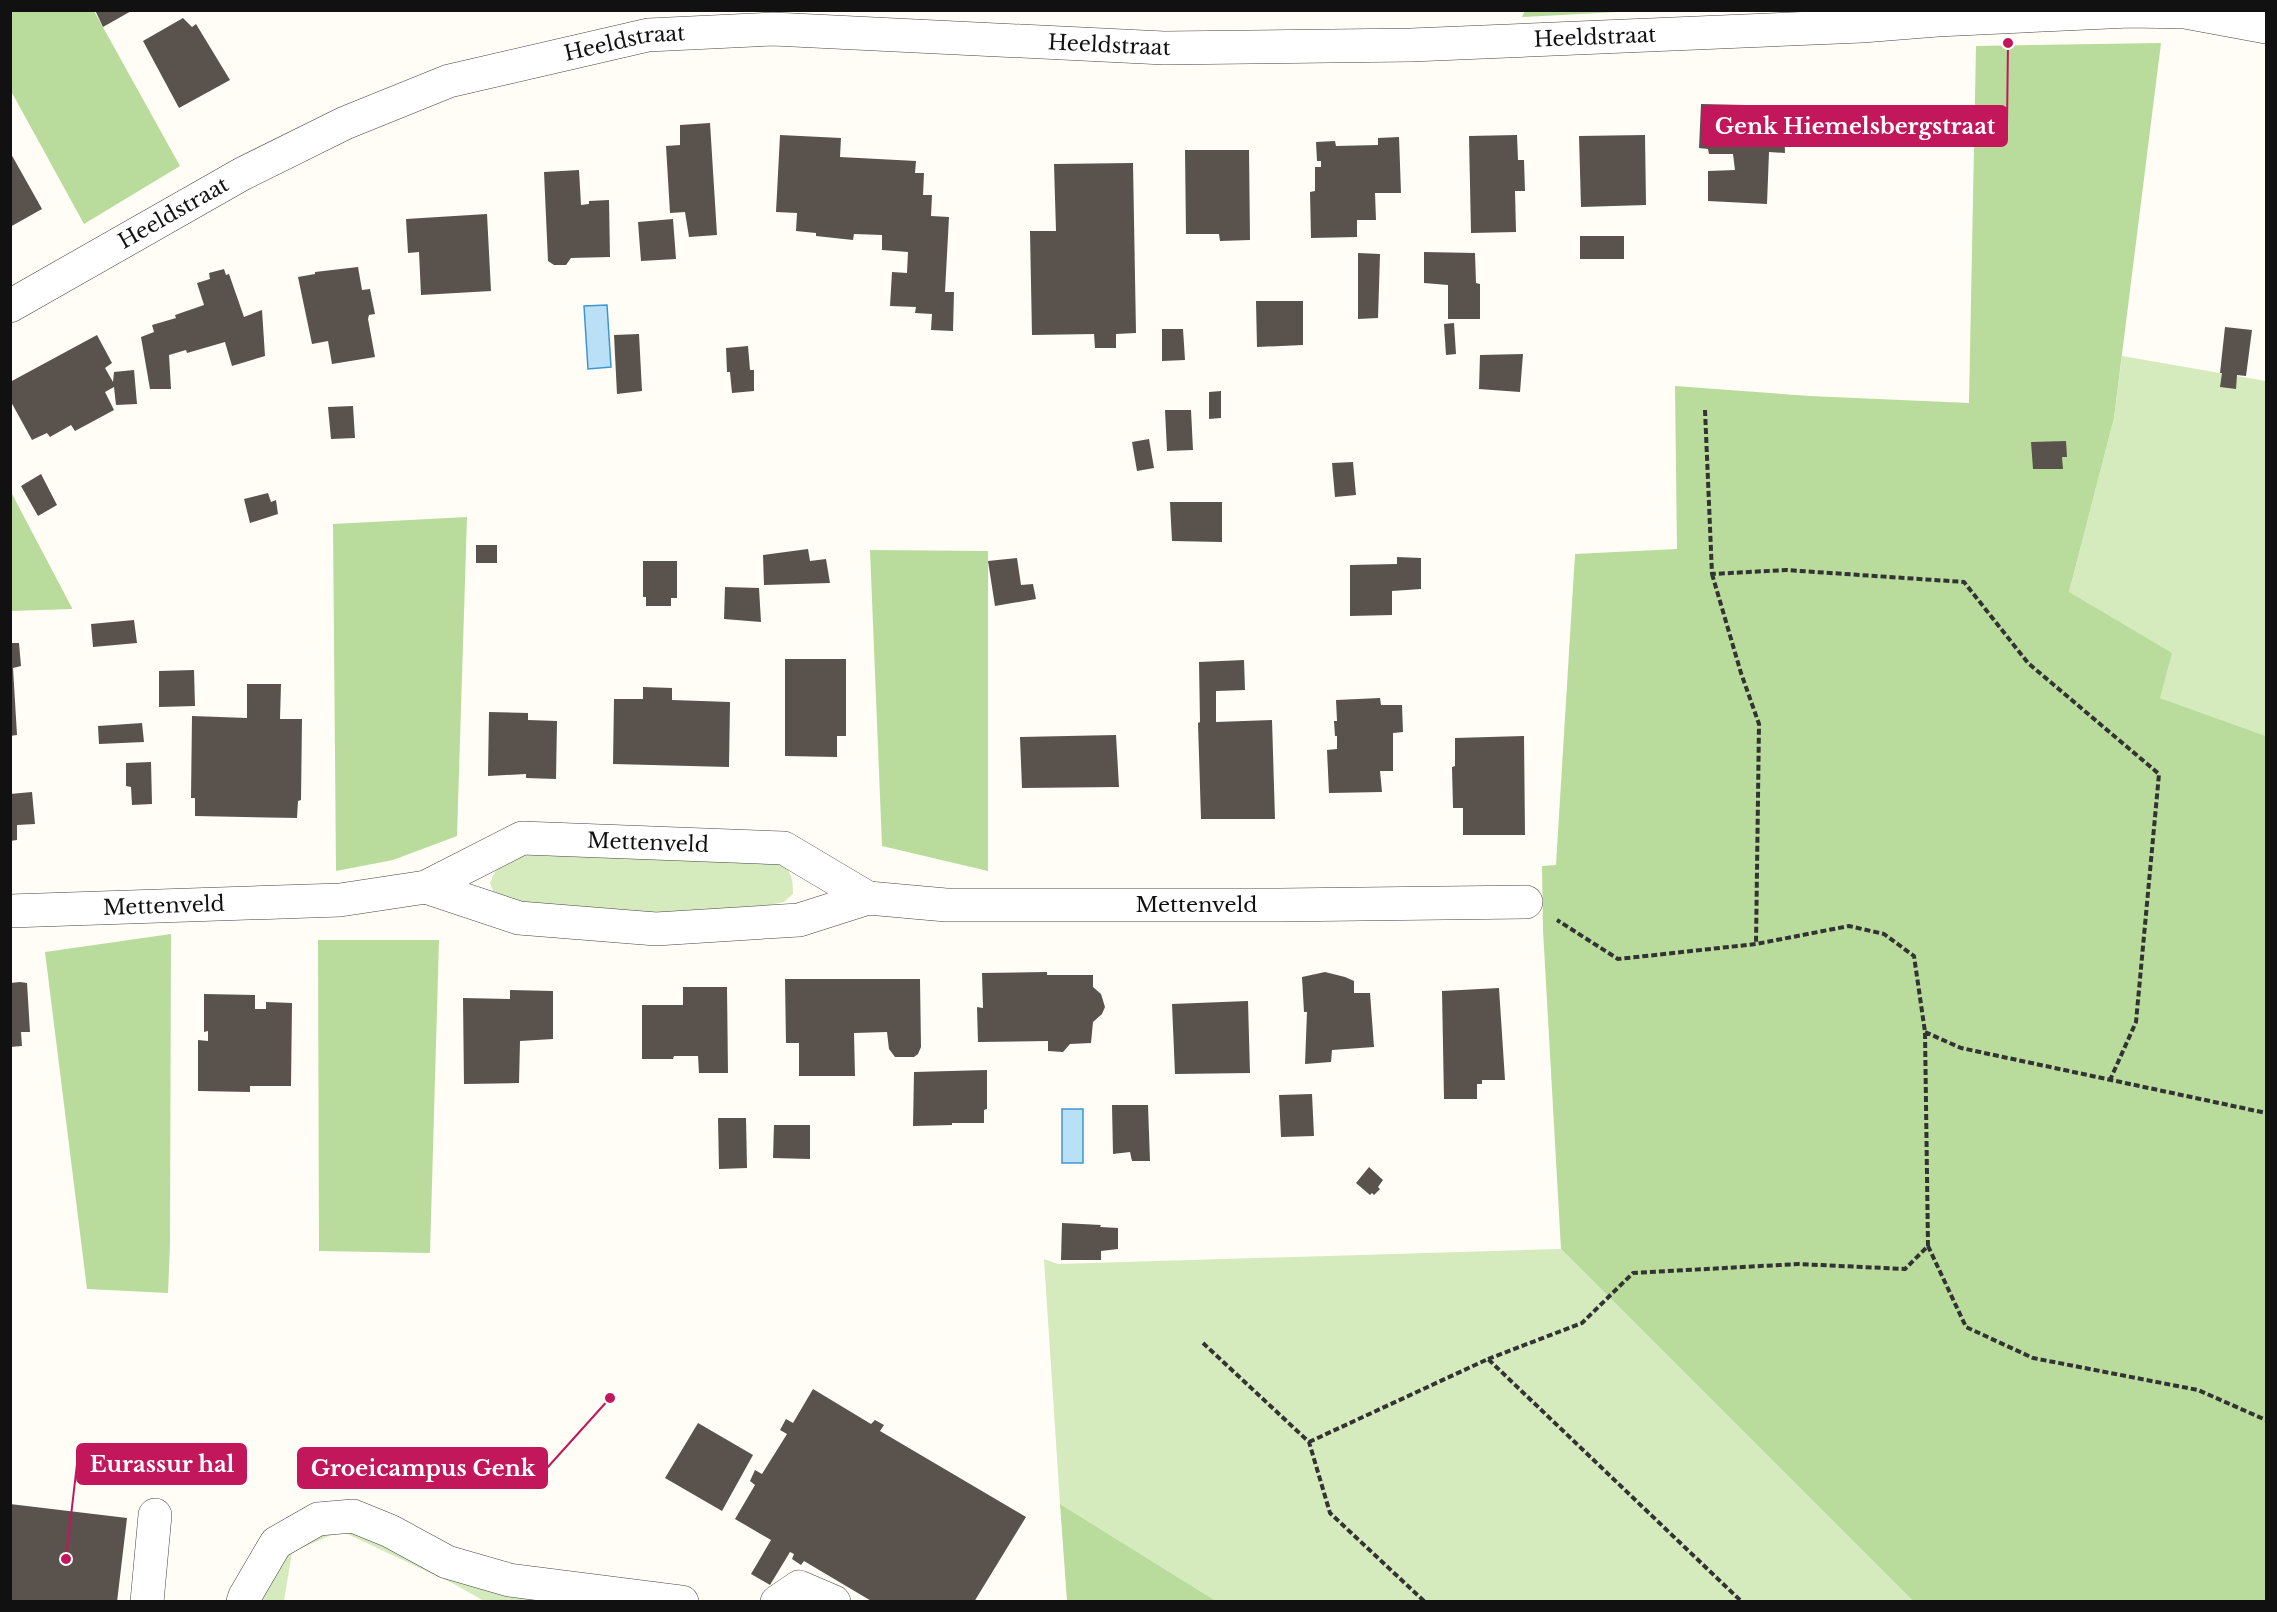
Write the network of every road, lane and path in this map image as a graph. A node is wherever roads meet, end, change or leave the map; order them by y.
1 (1937, 15) edge
2 (2266, 27) edge
3 (10, 306) edge
4 (1705, 410) dead end
5 (1712, 574) junction
6 (426, 886) junction
7 (868, 898) junction
8 (1526, 902) joint
9 (10, 911) edge
10 (1756, 944) junction
11 (1925, 1032) junction
12 (2110, 1080) junction
13 (2266, 1113) edge
14 (1928, 1246) junction
15 (1203, 1342) dead end
16 (1488, 1359) junction
17 (2266, 1420) edge
18 (1309, 1442) junction
19 (155, 1515) dead end
20 (147, 1602) edge
21 (243, 1602) edge
22 (682, 1602) edge
23 (777, 1602) edge
24 (834, 1602) edge
25 (1425, 1602) edge
26 (1743, 1602) edge

1 - 2 street, Heeldstraat
1 - 3 street, Heeldstraat
4 - 5 path
5 - 10 path
5 - 12 path
6 - 7 street, Mettenveld
6 - 7 street, Mettenveld
6 - 9 street, Mettenveld
7 - 8 street, Mettenveld
8 - 10 path
10 - 11 path
11 - 12 path
11 - 14 path
12 - 13 path
14 - 16 path
14 - 17 path
15 - 18 path
16 - 18 path
16 - 26 path
18 - 25 path
19 - 20 street
21 - 22 street
23 - 24 street

